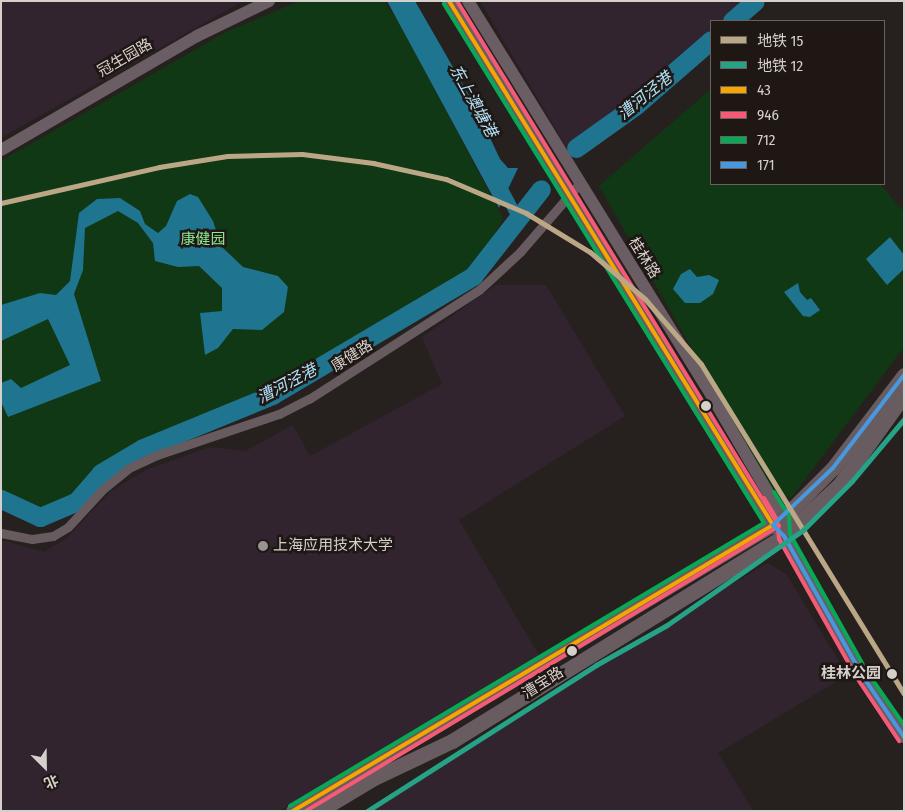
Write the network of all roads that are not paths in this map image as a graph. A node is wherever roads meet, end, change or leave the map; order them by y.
1 (269, 1) edge
2 (449, 1) edge
3 (468, 1) edge
4 (1, 150) edge
5 (578, 184) junction
6 (567, 194) junction
7 (904, 374) edge
8 (904, 396) edge
9 (778, 521) junction
10 (1, 534) edge
11 (784, 536) junction
12 (904, 737) edge
13 (294, 811) edge
14 (319, 811) edge

1 - 4 main road, 冠生园路
2 - 6 main road, 桂林路
3 - 5 main road, 桂林路
5 - 6 street, 康健路
5 - 9 main road, 桂林路
6 - 9 main road, 桂林路
6 - 10 street, 康健路
7 - 9 main road, 漕宝路
8 - 11 main road, 漕宝路
9 - 11 main road, 桂林路
9 - 13 main road, 漕宝路
11 - 12 main road, 桂林路
11 - 14 main road, 漕宝路

